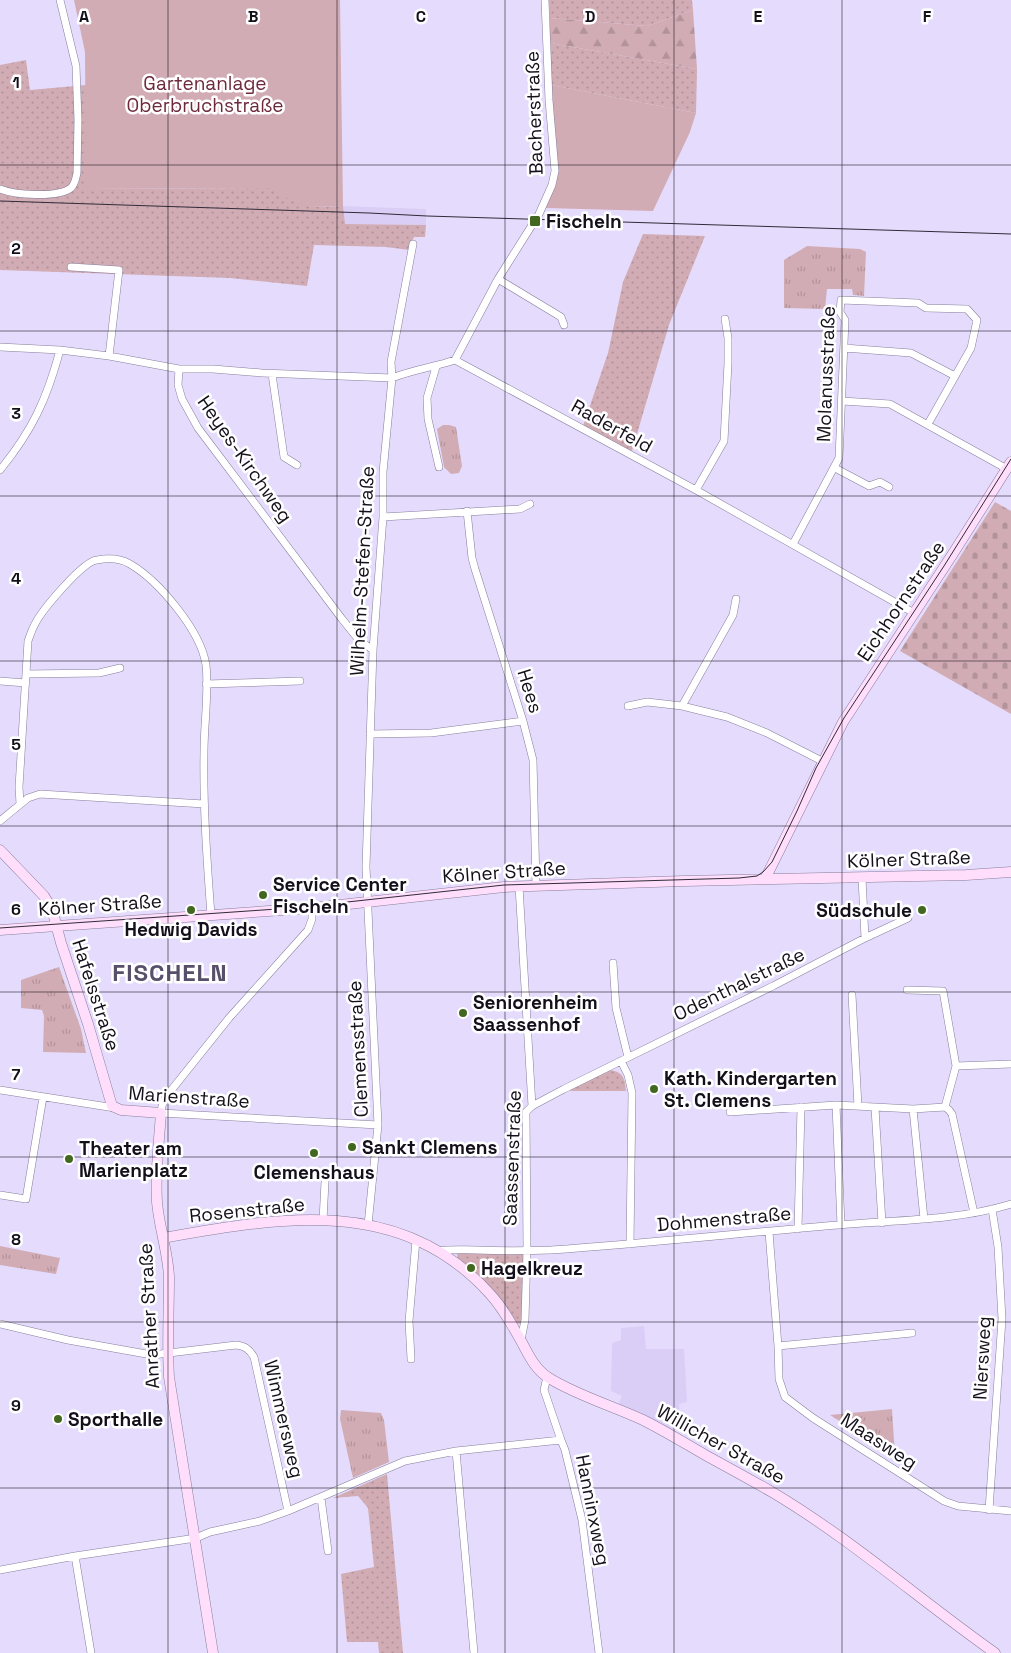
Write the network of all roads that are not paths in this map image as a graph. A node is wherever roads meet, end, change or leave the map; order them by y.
1 (60, 0) edge
2 (545, 0) edge
3 (0, 189) edge
4 (413, 244) dead end
5 (71, 267) dead end
6 (498, 279) junction
7 (725, 319) dead end
8 (564, 325) dead end
9 (0, 346) edge
10 (844, 348) junction
11 (60, 350) junction
12 (109, 356) junction
13 (455, 360) junction
14 (436, 367) junction
15 (179, 370) junction
16 (272, 374) junction
17 (955, 376) junction
18 (392, 378) junction
19 (842, 401) junction
20 (928, 424) junction
21 (297, 465) dead end
22 (1009, 465) edge
23 (439, 467) dead end
24 (835, 468) junction
25 (0, 470) edge
26 (889, 487) dead end
27 (696, 490) junction
28 (530, 504) dead end
29 (467, 511) junction
30 (382, 518) junction
31 (793, 544) junction
32 (736, 598) dead end
33 (914, 613) junction
34 (372, 650) junction
35 (120, 668) dead end
36 (26, 674) junction
37 (0, 681) edge
38 (300, 681) dead end
39 (26, 683) junction
40 (206, 684) junction
41 (628, 706) dead end
42 (682, 706) junction
43 (523, 721) junction
44 (370, 734) junction
45 (822, 761) junction
46 (20, 804) junction
47 (204, 804) junction
48 (0, 821) edge
49 (0, 850) edge
50 (775, 857) junction
51 (1011, 872) edge
52 (788, 878) junction
53 (862, 878) junction
54 (765, 879) junction
55 (519, 886) junction
56 (536, 886) junction
57 (366, 902) junction
58 (312, 908) junction
59 (211, 915) junction
60 (908, 918) dead end
61 (56, 926) junction
62 (0, 930) edge
63 (864, 938) junction
64 (613, 963) dead end
65 (907, 990) dead end
66 (852, 995) dead end
67 (624, 1059) junction
68 (1011, 1064) edge
69 (956, 1066) junction
70 (0, 1090) edge
71 (43, 1097) junction
72 (836, 1105) junction
73 (532, 1106) junction
74 (858, 1106) junction
75 (801, 1107) junction
76 (945, 1107) junction
77 (115, 1108) junction
78 (875, 1108) junction
79 (913, 1109) junction
80 (730, 1112) dead end
81 (161, 1113) junction
82 (378, 1125) junction
83 (325, 1182) dead end
84 (0, 1195) edge
85 (1011, 1204) edge
86 (992, 1209) junction
87 (974, 1213) junction
88 (924, 1219) junction
89 (324, 1220) junction
90 (882, 1223) junction
91 (368, 1225) junction
92 (841, 1225) junction
93 (798, 1229) junction
94 (768, 1232) junction
95 (163, 1238) junction
96 (416, 1240) junction
97 (630, 1244) junction
98 (527, 1250) junction
99 (438, 1251) junction
100 (448, 1257) joint
101 (0, 1324) edge
102 (1002, 1327) junction
103 (1011, 1328) edge
104 (912, 1333) dead end
105 (521, 1340) junction
106 (778, 1346) junction
107 (168, 1354) junction
108 (411, 1359) dead end
109 (547, 1377) junction
110 (561, 1440) junction
111 (456, 1451) junction
112 (321, 1498) junction
113 (989, 1510) junction
114 (288, 1511) junction
115 (1011, 1511) edge
116 (196, 1538) junction
117 (328, 1551) dead end
118 (75, 1556) junction
119 (0, 1570) edge
120 (91, 1653) edge
121 (213, 1653) edge
122 (474, 1653) edge
123 (599, 1653) edge
124 (995, 1653) edge

1 - 3 street
2 - 6 street, Bacherstraße
4 - 18 street, Wilhelm-Stefen-Straße
5 - 12 street
6 - 8 street
6 - 13 street
7 - 27 street
9 - 11 street
10 - 17 street
10 - 17 street, Molanusstraße
10 - 19 street, Molanusstraße
11 - 12 street
11 - 25 street
12 - 15 street
13 - 14 street
13 - 27 street, Raderfeld
14 - 18 street
14 - 23 street
15 - 16 street
15 - 34 street, Heyes-Kirchweg
16 - 18 street
16 - 21 street
17 - 20 street
18 - 30 street, Wilhelm-Stefen-Straße
19 - 20 street
19 - 24 street, Molanusstraße
20 - 22 street
22 - 33 main road, Eichhornstraße
24 - 26 street, Molanusstraße
24 - 31 street, Molanusstraße
27 - 31 street, Raderfeld
28 - 29 street
29 - 30 street
29 - 43 street, Hees
30 - 34 street, Wilhelm-Stefen-Straße
31 - 33 street, Raderfeld
32 - 42 street
33 - 45 main road, Eichhornstraße
34 - 44 street, Wilhelm-Stefen-Straße
35 - 36 street
36 - 39 street
36 - 40 street
37 - 39 street
38 - 40 street
39 - 46 street
40 - 47 street
41 - 42 street
42 - 45 street
43 - 44 street
43 - 56 street, Hees
44 - 57 street, Wilhelm-Stefen-Straße
45 - 50 main road, Eichhornstraße
46 - 47 street
46 - 48 street
47 - 59 street
49 - 61 main road, Hafelsstraße
50 - 52 main road
50 - 54 main road, Eichhornstraße
51 - 53 main road, Kölner Straße
52 - 53 main road, Kölner Straße
52 - 54 main road, Kölner Straße
53 - 63 street
54 - 56 main road, Kölner Straße
55 - 56 main road, Kölner Straße
55 - 57 main road, Kölner Straße
55 - 73 street, Saassenstraße
57 - 58 main road, Kölner Straße
57 - 82 street, Clemensstraße
58 - 59 main road, Kölner Straße
58 - 81 street, Anrather Straße
59 - 61 main road, Kölner Straße
60 - 63 street, Odenthalstraße
61 - 62 main road, Kölner Straße
61 - 77 main road, Hafelsstraße
63 - 67 street, Odenthalstraße
64 - 67 street
65 - 69 street
66 - 74 street
67 - 73 street, Odenthalstraße
67 - 97 street
68 - 69 street
69 - 76 street
70 - 71 street, Marienstraße
71 - 77 street, Marienstraße
71 - 84 street
72 - 74 street
72 - 75 street
72 - 92 street
73 - 98 street, Saassenstraße
74 - 78 street
75 - 80 street
75 - 93 street
76 - 79 street
76 - 87 street
77 - 81 main road, Marienstraße
78 - 79 street
78 - 90 street
79 - 88 street
81 - 82 street, Marienstraße
81 - 95 main road, Anrather Straße
82 - 91 street, Clemensstraße
83 - 89 street
85 - 86 street, Dohmenstraße
86 - 87 street, Dohmenstraße
86 - 102 street, Niersweg
87 - 88 street, Dohmenstraße
88 - 90 street, Dohmenstraße
89 - 91 main road, Rosenstraße
89 - 95 main road, Rosenstraße
90 - 92 street, Dohmenstraße
91 - 96 main road, Rosenstraße
92 - 93 street, Dohmenstraße
93 - 94 street, Dohmenstraße
94 - 97 street, Dohmenstraße
94 - 106 street, Maasweg
95 - 107 main road, Anrather Straße
96 - 99 main road, Rosenstraße
96 - 108 street
97 - 98 street, Dohmenstraße
98 - 99 street, Dohmenstraße
98 - 105 street, Saassenstraße
99 - 100 main road, Rosenstraße
100 - 105 main road, Willicher Straße
101 - 107 street, Wimmersweg
102 - 103 street
102 - 113 street, Niersweg
104 - 106 street
105 - 109 main road, Willicher Straße
106 - 113 street, Maasweg
107 - 114 street, Wimmersweg
107 - 116 main road, Anrather Straße
109 - 110 street, Hanninxweg
109 - 124 main road, Willicher Straße
110 - 111 street
110 - 123 street, Hanninxweg
111 - 112 street
111 - 122 street
112 - 114 street
112 - 117 street
113 - 115 street, Maasweg
114 - 116 street
116 - 118 street
116 - 121 main road, Anrather Straße
118 - 119 street
118 - 120 street

